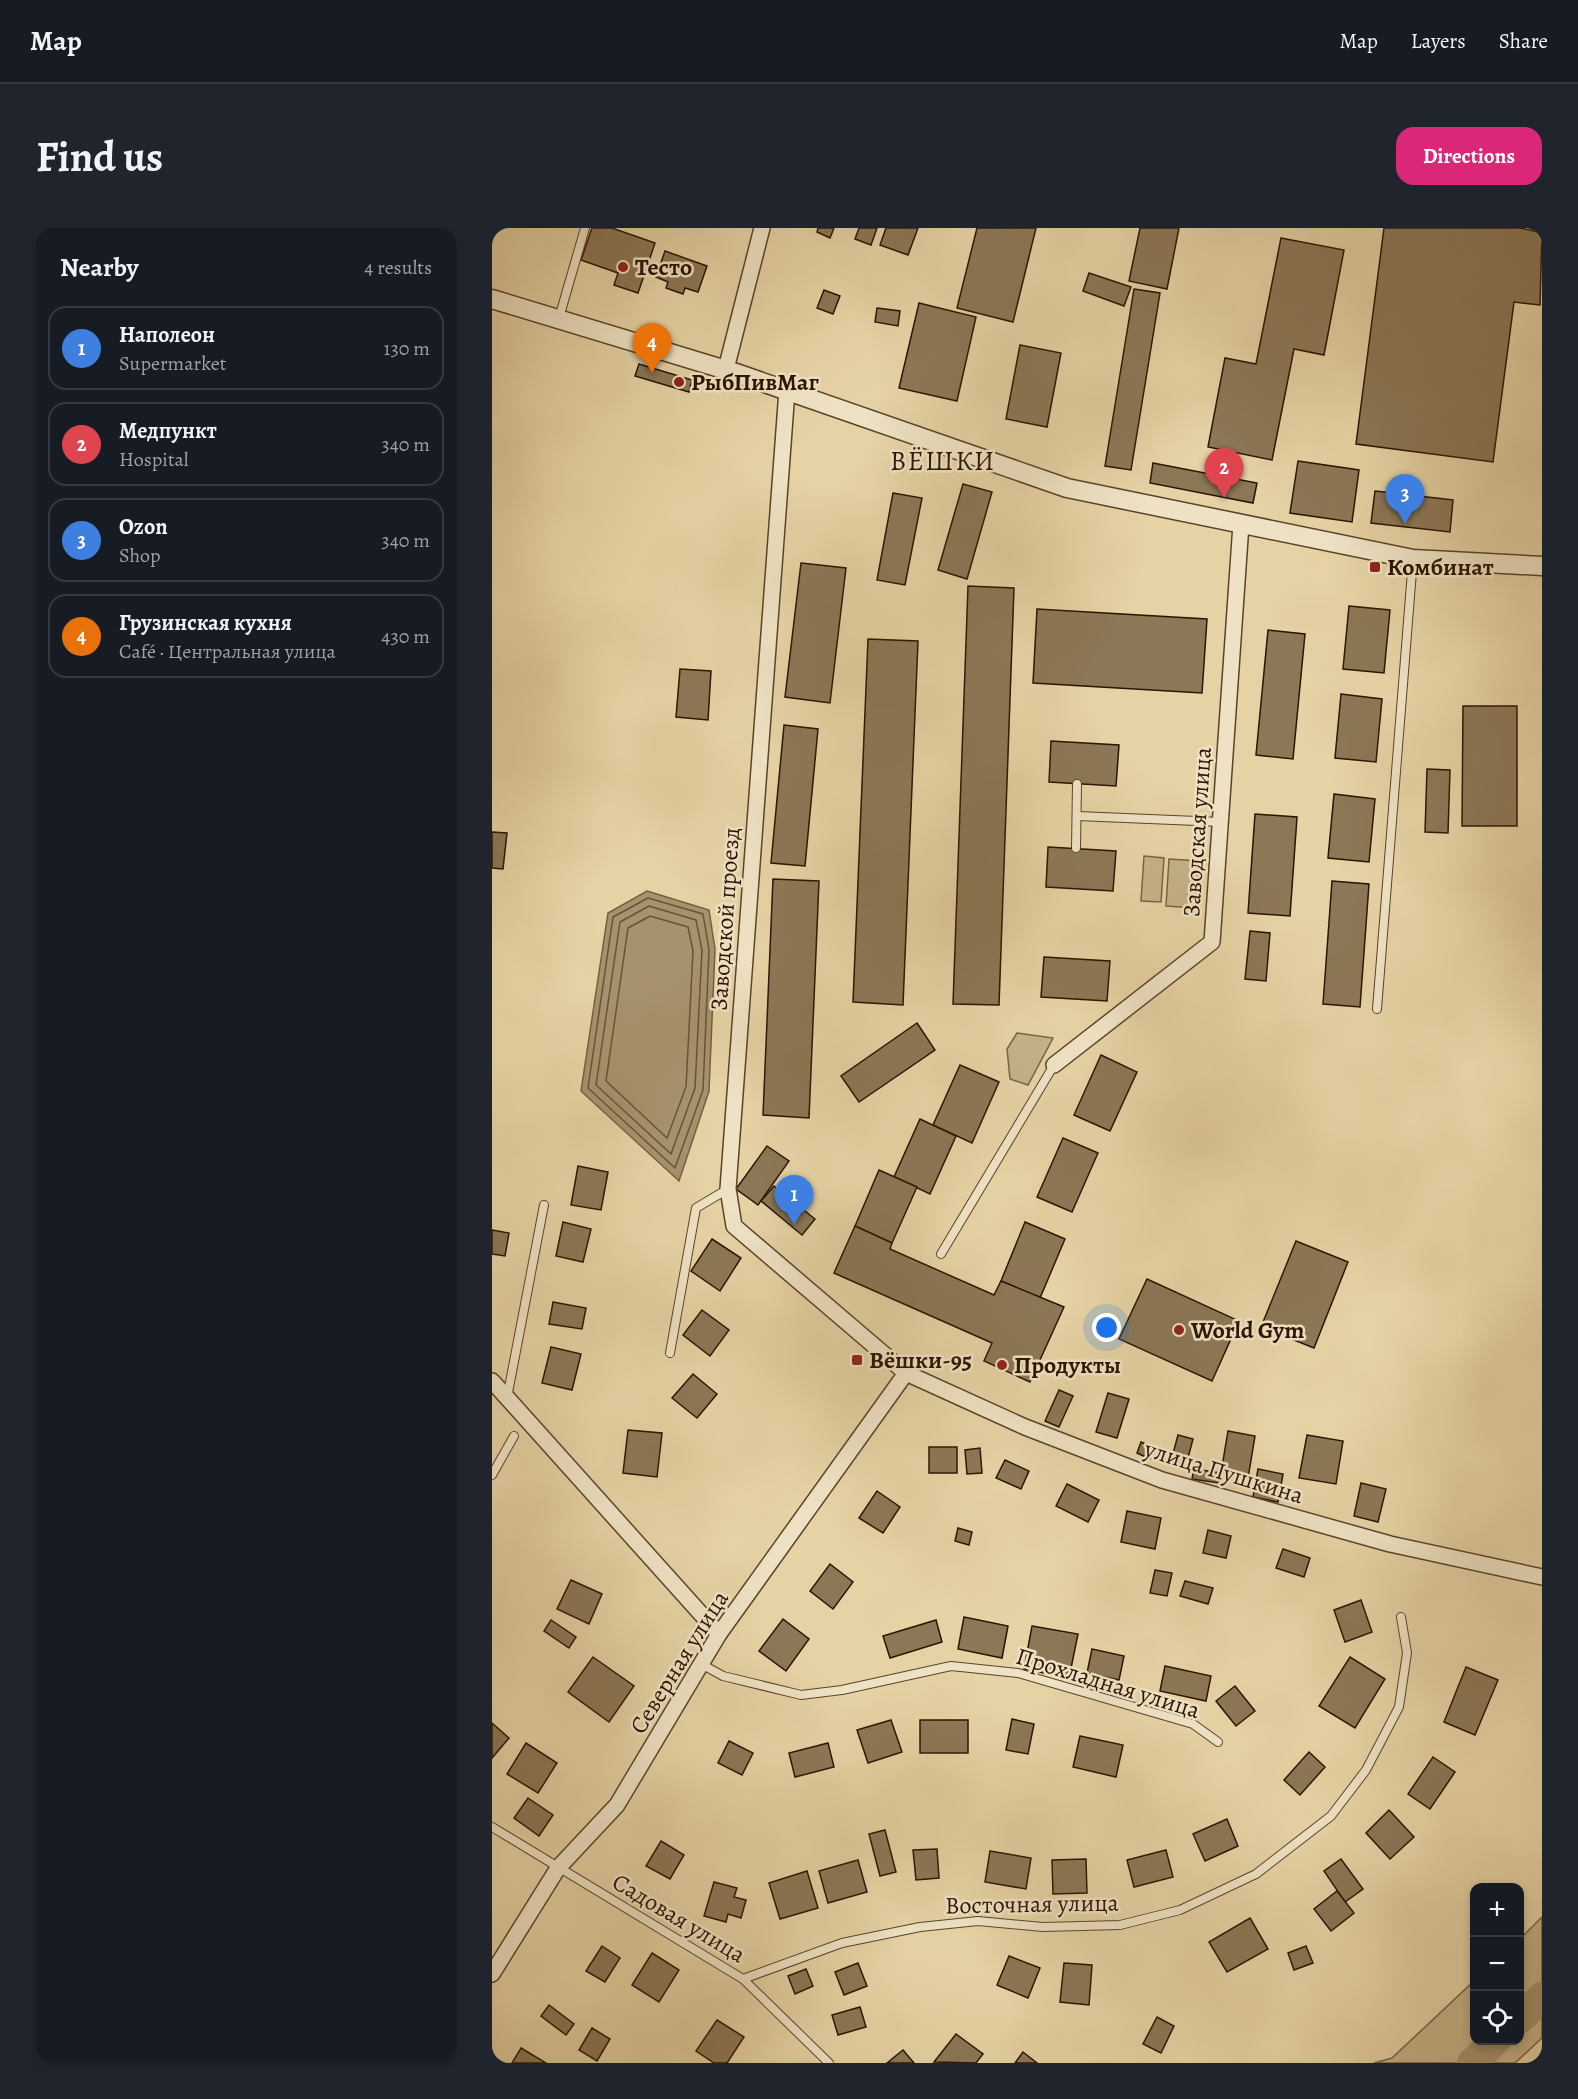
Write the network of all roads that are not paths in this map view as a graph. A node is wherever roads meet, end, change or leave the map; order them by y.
1 (585, 228) edge
2 (762, 228) edge
3 (492, 299) edge
4 (559, 319) junction
5 (726, 369) junction
6 (787, 390) junction
7 (1241, 524) junction
8 (1413, 560) junction
9 (1542, 566) edge
10 (1077, 784) dead end
11 (1077, 816) junction
12 (1221, 822) junction
13 (1076, 848) dead end
14 (1377, 1009) dead end
15 (1054, 1065) joint
16 (728, 1189) junction
17 (544, 1205) dead end
18 (941, 1254) dead end
19 (670, 1353) dead end
20 (906, 1373) junction
21 (492, 1381) edge
22 (507, 1398) junction
23 (514, 1437) dead end
24 (492, 1475) edge
25 (1542, 1577) edge
26 (1401, 1617) dead end
27 (719, 1635) junction
28 (703, 1665) junction
29 (1218, 1742) dead end
30 (492, 1827) edge
31 (558, 1868) junction
32 (492, 1974) edge
33 (743, 1979) junction
34 (829, 2063) edge

1 - 4 lane
2 - 5 street
3 - 4 street
4 - 5 street
5 - 6 street
6 - 7 street
6 - 16 street, Заводской проезд
7 - 8 street
7 - 12 street, Заводская улица
8 - 9 street
8 - 14 lane
10 - 11 lane
11 - 12 lane
11 - 13 lane
12 - 15 street, Заводская улица
15 - 18 lane
16 - 19 lane
16 - 20 street, Заводской проезд
17 - 22 lane
20 - 25 street, улица Пушкина
20 - 27 street, Северная улица
21 - 22 street
22 - 27 street
23 - 24 lane
26 - 33 lane, Восточная улица
27 - 28 street, Северная улица
28 - 29 lane, Прохладная улица
28 - 31 street, Северная улица
30 - 31 lane, Садовая улица
31 - 32 street, Северная улица
31 - 33 lane, Садовая улица
33 - 34 lane, Садовая улица

